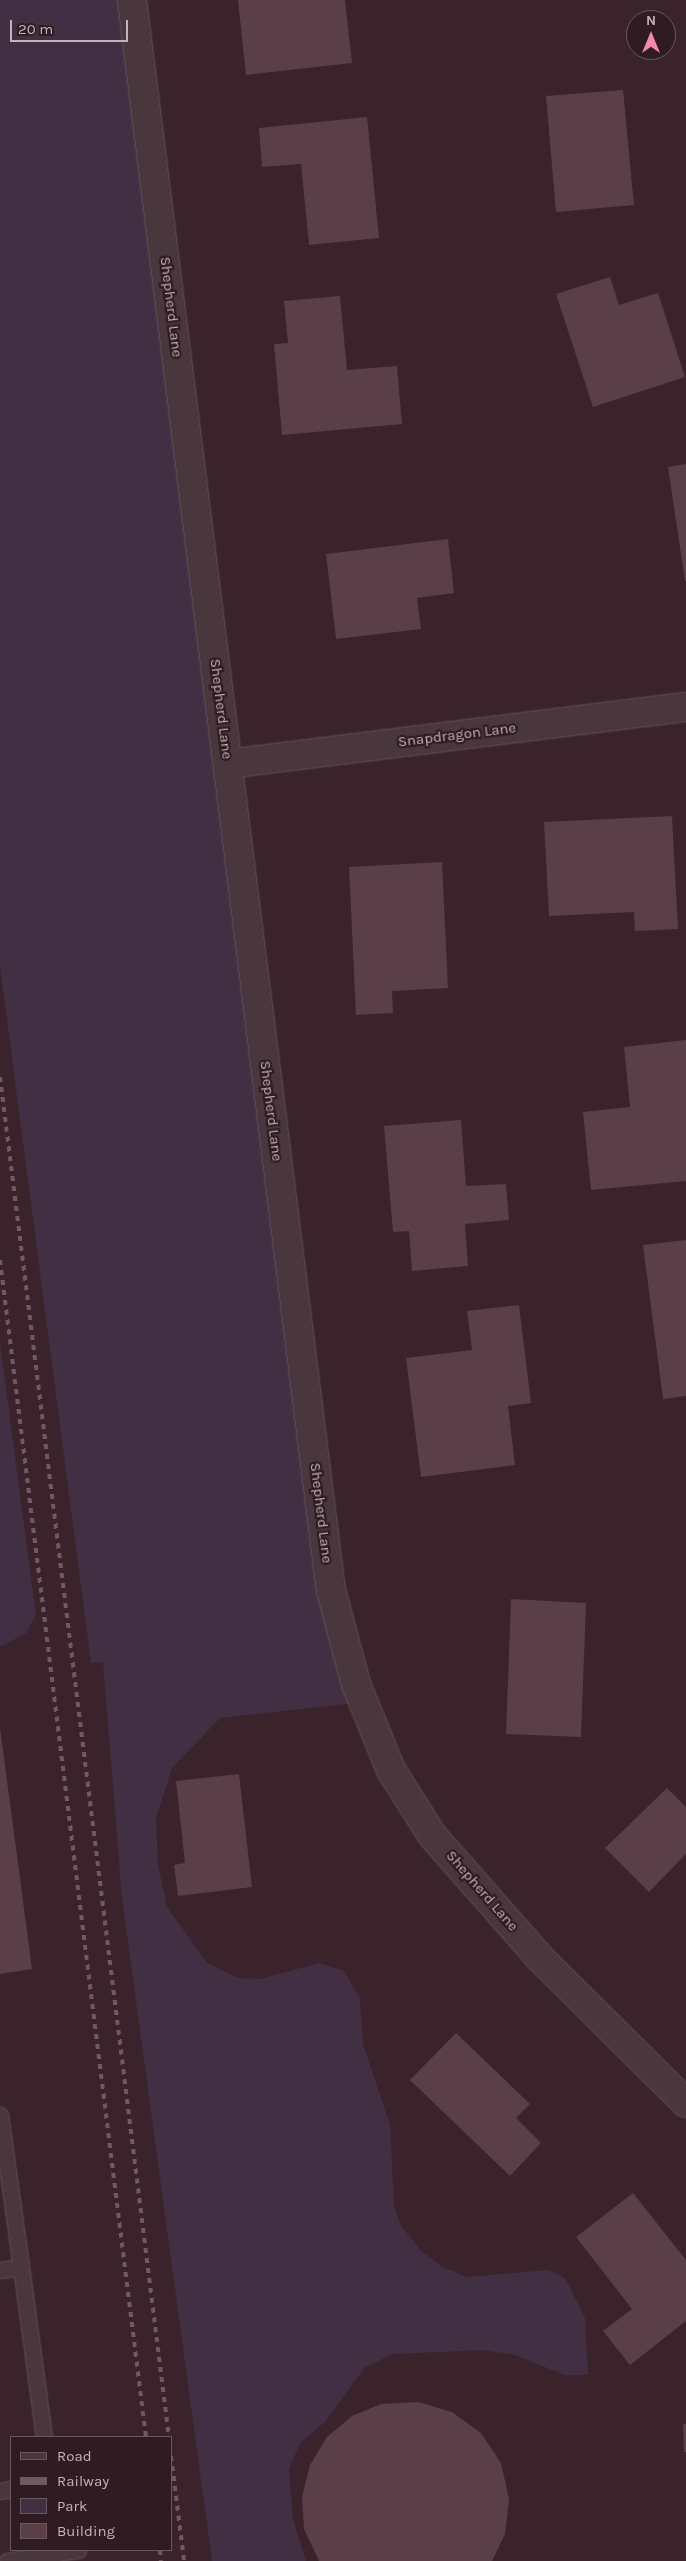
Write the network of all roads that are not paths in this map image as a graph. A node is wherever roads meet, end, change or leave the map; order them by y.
1 (132, 0) edge
2 (686, 707) edge
3 (228, 764) junction
4 (686, 2103) edge
5 (0, 2115) edge
6 (21, 2267) junction
7 (0, 2270) edge
8 (44, 2436) edge
9 (72, 2551) edge
10 (7, 2561) edge

1 - 3 street, Shepherd Lane
2 - 3 street, Snapdragon Lane
3 - 4 street, Shepherd Lane
5 - 6 lane
6 - 7 lane
6 - 8 lane
9 - 10 lane

